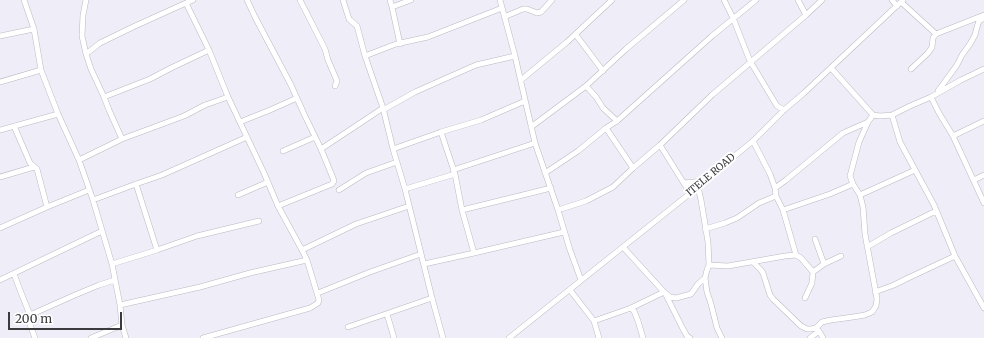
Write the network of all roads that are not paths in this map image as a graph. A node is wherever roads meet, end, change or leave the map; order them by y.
1 (24, 0) edge
2 (87, 0) edge
3 (193, 0) edge
4 (247, 0) edge
5 (300, 0) edge
6 (343, 0) edge
7 (390, 0) edge
8 (411, 0) edge
9 (500, 0) edge
10 (552, 0) edge
11 (612, 0) edge
12 (684, 0) edge
13 (724, 0) edge
14 (756, 0) edge
15 (798, 0) edge
16 (822, 0) edge
17 (892, 0) edge
18 (186, 3) junction
19 (900, 3) edge
20 (392, 7) junction
21 (502, 8) junction
22 (806, 15) junction
23 (984, 15) edge
24 (504, 17) junction
25 (733, 18) junction
26 (984, 18) edge
27 (34, 29) junction
28 (936, 34) junction
29 (576, 35) junction
30 (0, 36) edge
31 (400, 44) junction
32 (209, 50) junction
33 (86, 54) junction
34 (364, 56) junction
35 (515, 56) junction
36 (750, 61) junction
37 (831, 68) junction
38 (911, 69) dead end
39 (984, 69) edge
40 (41, 70) junction
41 (603, 71) junction
42 (521, 80) junction
43 (0, 82) edge
44 (335, 86) dead end
45 (586, 86) junction
46 (936, 93) junction
47 (104, 97) junction
48 (228, 97) junction
49 (931, 97) junction
50 (297, 98) junction
51 (525, 101) junction
52 (383, 109) junction
53 (782, 112) junction
54 (58, 114) junction
55 (873, 115) junction
56 (892, 115) junction
57 (617, 121) junction
58 (984, 121) edge
59 (240, 122) junction
60 (868, 122) junction
61 (14, 126) junction
62 (531, 127) junction
63 (606, 128) junction
64 (0, 130) edge
65 (441, 132) junction
66 (952, 136) junction
67 (247, 137) junction
68 (315, 137) junction
69 (122, 139) junction
70 (753, 141) junction
71 (535, 143) junction
72 (660, 145) junction
73 (321, 149) junction
74 (393, 149) junction
75 (283, 151) dead end
76 (78, 160) junction
77 (397, 162) junction
78 (34, 167) junction
79 (633, 168) junction
80 (915, 170) junction
81 (454, 172) junction
82 (545, 173) junction
83 (984, 175) edge
84 (0, 177) edge
85 (974, 180) junction
86 (704, 181) junction
87 (268, 182) junction
88 (684, 183) junction
89 (136, 184) junction
90 (853, 184) junction
91 (698, 187) junction
92 (551, 188) junction
93 (775, 188) junction
94 (405, 189) junction
95 (89, 190) junction
96 (339, 190) dead end
97 (690, 193) junction
98 (238, 195) dead end
99 (860, 195) junction
100 (776, 196) junction
101 (93, 200) junction
102 (984, 203) edge
103 (278, 206) junction
104 (409, 206) junction
105 (47, 207) junction
106 (462, 210) junction
107 (558, 210) junction
108 (783, 210) junction
109 (936, 211) junction
110 (259, 221) dead end
111 (0, 228) edge
112 (705, 229) junction
113 (102, 230) junction
114 (564, 232) junction
115 (815, 239) dead end
116 (623, 247) junction
117 (867, 247) junction
118 (157, 250) junction
119 (302, 250) junction
120 (474, 253) junction
121 (421, 254) junction
122 (796, 255) junction
123 (841, 256) dead end
124 (955, 256) junction
125 (307, 260) junction
126 (763, 260) junction
127 (753, 262) junction
128 (112, 264) junction
129 (424, 264) junction
130 (824, 264) junction
131 (709, 265) junction
132 (761, 270) junction
133 (813, 272) junction
134 (14, 274) junction
135 (705, 278) junction
136 (0, 280) edge
137 (115, 280) junction
138 (581, 280) junction
139 (570, 290) junction
140 (664, 292) junction
141 (876, 292) junction
142 (318, 293) junction
143 (432, 298) junction
144 (805, 298) dead end
145 (120, 305) junction
146 (631, 308) junction
147 (984, 308) edge
148 (387, 314) junction
149 (30, 315) junction
150 (594, 321) junction
151 (122, 325) junction
152 (348, 327) dead end
153 (817, 330) junction
154 (35, 338) edge
155 (91, 338) edge
156 (126, 338) edge
157 (203, 338) edge
158 (394, 338) edge
159 (443, 338) edge
160 (509, 338) edge
161 (599, 338) edge
162 (643, 338) edge
163 (690, 338) edge
164 (722, 338) edge
165 (810, 338) edge
166 (823, 338) edge

1 - 27 street
2 - 33 street
3 - 18 street
4 - 50 street
5 - 44 street
6 - 34 street
7 - 20 street
8 - 20 street
9 - 21 street
10 - 24 street
11 - 29 street
12 - 41 street
13 - 25 street
14 - 25 street
15 - 22 street
16 - 22 street
17 - 19 street
18 - 32 street
18 - 33 street
19 - 28 street
19 - 37 street, ITELE ROAD
20 - 31 street
21 - 24 street
21 - 31 street
22 - 36 street
23 - 28 street
24 - 35 street
25 - 36 street
25 - 57 street
26 - 46 street
27 - 30 street
27 - 40 street
28 - 38 street
29 - 41 street
29 - 42 street
31 - 34 street
32 - 47 street
32 - 48 street
33 - 47 street
34 - 52 street
35 - 42 street
35 - 52 street
36 - 53 street
36 - 72 street
37 - 53 street, ITELE ROAD
37 - 55 street
39 - 46 street
40 - 43 street
40 - 54 street
41 - 45 street
42 - 51 street
45 - 57 street
45 - 62 street
46 - 49 street
47 - 69 street
48 - 59 street
48 - 69 street
49 - 56 street
49 - 66 street
50 - 59 street
50 - 68 street
51 - 62 street
51 - 65 street
52 - 73 street
52 - 74 street
53 - 70 street, ITELE ROAD
54 - 61 street
54 - 76 street
55 - 56 street
55 - 60 street
56 - 80 street
57 - 63 street
58 - 66 street
59 - 67 street
60 - 90 street
60 - 93 street
61 - 64 street
61 - 78 street
62 - 71 street
63 - 79 street
63 - 82 street
65 - 74 street
65 - 81 street
66 - 85 street
67 - 87 street
67 - 89 street
68 - 73 street
68 - 75 street
69 - 76 street
70 - 86 street, ITELE ROAD
70 - 93 street
71 - 81 street
71 - 82 street
72 - 79 street
72 - 88 street
73 - 103 street
74 - 77 street
76 - 95 street
77 - 94 street
77 - 96 street
78 - 84 street
78 - 105 street
79 - 107 street
80 - 99 street
80 - 109 street
81 - 94 street
81 - 106 street
82 - 92 street
83 - 85 street
85 - 102 street
86 - 88 street
86 - 91 street, ITELE ROAD
87 - 98 street
87 - 103 street
88 - 97 street
89 - 101 street
89 - 118 street
90 - 99 street
90 - 108 street
91 - 97 street, ITELE ROAD
91 - 112 street
92 - 106 street
92 - 107 street
93 - 100 street
94 - 104 street
95 - 101 street
95 - 105 street
97 - 116 street, ITELE ROAD
99 - 117 street
100 - 108 street
100 - 112 street
101 - 113 street
103 - 119 street
104 - 119 street
104 - 121 street
105 - 111 street
106 - 120 street
107 - 114 street
108 - 122 street
109 - 117 street
109 - 124 street
110 - 118 street
112 - 131 street
113 - 128 street
113 - 134 street
114 - 120 street
114 - 138 street
115 - 130 street
116 - 138 street, ITELE ROAD
116 - 140 street
117 - 141 street
118 - 128 street
119 - 125 street
120 - 129 street
121 - 129 street
121 - 142 street
122 - 126 street
122 - 133 street
123 - 130 street
124 - 141 street
124 - 147 street
125 - 142 street
125 - 145 street
126 - 127 street
126 - 132 street
127 - 131 street
127 - 132 street
128 - 137 street
129 - 143 street
130 - 133 street
131 - 135 street
132 - 153 street
133 - 144 street
134 - 136 street
134 - 149 street
135 - 140 street
135 - 164 street
137 - 145 street
137 - 149 street
138 - 139 street, ITELE ROAD
139 - 150 street
139 - 160 street, ITELE ROAD
140 - 146 street
140 - 163 street
141 - 153 street
142 - 157 street
143 - 148 street
143 - 159 street
145 - 151 street
146 - 150 street
146 - 162 street
148 - 152 street
148 - 158 street
149 - 154 street
150 - 161 street
151 - 155 street
151 - 156 street
153 - 165 street
153 - 166 street

